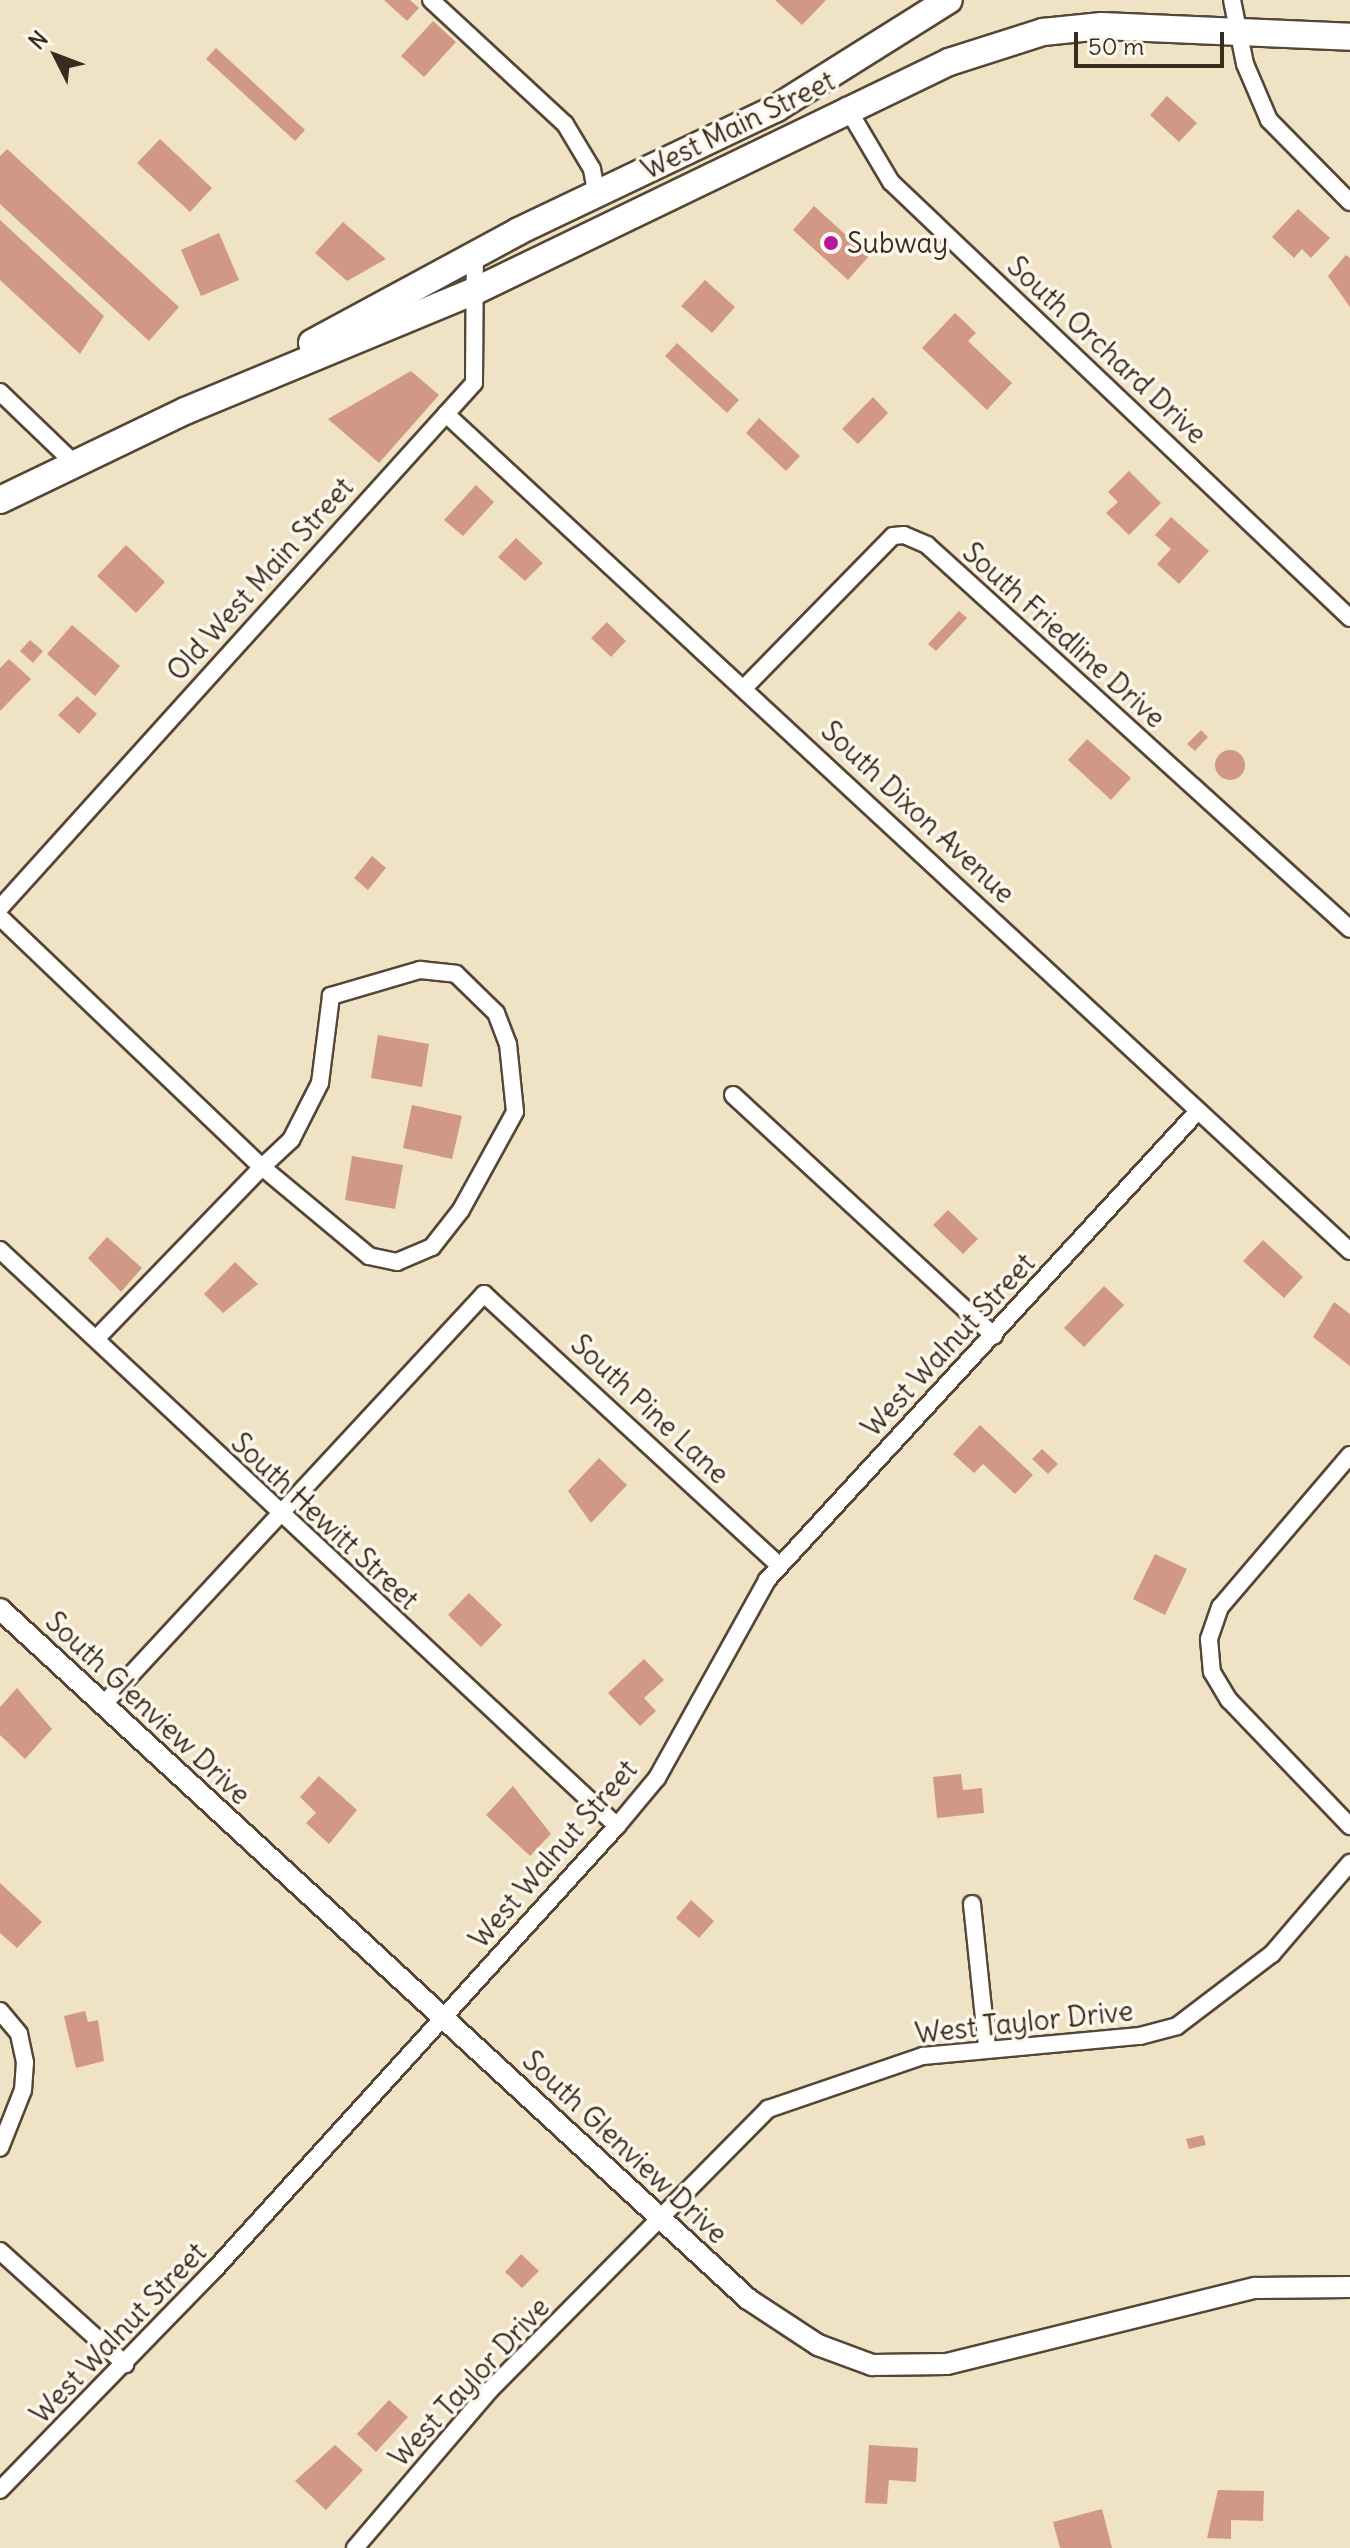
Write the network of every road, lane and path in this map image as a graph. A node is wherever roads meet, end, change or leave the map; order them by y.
1 (431, 0) edge
2 (1232, 0) edge
3 (932, 4) edge
4 (1238, 27) junction
5 (1350, 37) edge
6 (846, 106) junction
7 (596, 192) junction
8 (1350, 202) edge
9 (475, 255) junction
10 (473, 292) junction
11 (0, 392) edge
12 (185, 411) junction
13 (446, 414) junction
14 (73, 462) junction
15 (0, 500) edge
16 (1350, 618) edge
17 (745, 687) junction
18 (0, 908) edge
19 (0, 917) edge
20 (1350, 929) edge
21 (733, 1095) dead end
22 (1197, 1112) junction
23 (262, 1167) junction
24 (1346, 1240) edge
25 (0, 1250) edge
26 (994, 1336) junction
27 (96, 1339) junction
28 (1350, 1455) edge
29 (278, 1514) junction
30 (779, 1565) junction
31 (0, 1609) edge
32 (102, 1706) junction
33 (617, 1826) junction
34 (1350, 1826) edge
35 (1350, 1863) edge
36 (972, 1904) dead end
37 (0, 2011) edge
38 (442, 2016) junction
39 (987, 2047) junction
40 (0, 2148) edge
41 (661, 2219) junction
42 (0, 2251) edge
43 (1350, 2287) edge
44 (125, 2364) junction
45 (0, 2490) edge
46 (355, 2548) edge

1 - 7 street
2 - 4 street
3 - 7 highway, West Main Street
4 - 5 highway, West Main Street
4 - 6 highway, West Main Street
4 - 8 street
6 - 10 highway, West Main Street
6 - 16 street, South Orchard Drive
7 - 9 highway, West Main Street
9 - 10 street, Old West Main Street
9 - 12 highway, West Main Street
10 - 12 highway, West Main Street
10 - 13 street, Old West Main Street
11 - 14 street
12 - 14 highway, West Main Street
13 - 17 street, South Dixon Avenue
13 - 18 street, Old West Main Street
14 - 15 highway, West Main Street
17 - 20 street, South Friedline Drive
17 - 22 street, South Dixon Avenue
19 - 23 street
21 - 26 street
22 - 24 street, South Dixon Avenue
22 - 26 street, West Walnut Street
23 - 23 street
23 - 27 street
25 - 27 street, South Hewitt Street
26 - 30 street, West Walnut Street
27 - 29 street, South Hewitt Street
28 - 34 street
29 - 30 street, South Pine Lane
29 - 32 street
29 - 33 street, South Hewitt Street
30 - 33 street, West Walnut Street
31 - 32 street, South Glenview Drive
32 - 38 street, South Glenview Drive
33 - 38 street, West Walnut Street
35 - 39 street, West Taylor Drive
36 - 39 street
37 - 40 street
38 - 41 street, South Glenview Drive
38 - 44 street, West Walnut Street
39 - 41 street, West Taylor Drive
41 - 43 street, South Glenview Drive
41 - 46 street, West Taylor Drive
42 - 44 street
44 - 45 street, West Walnut Street

